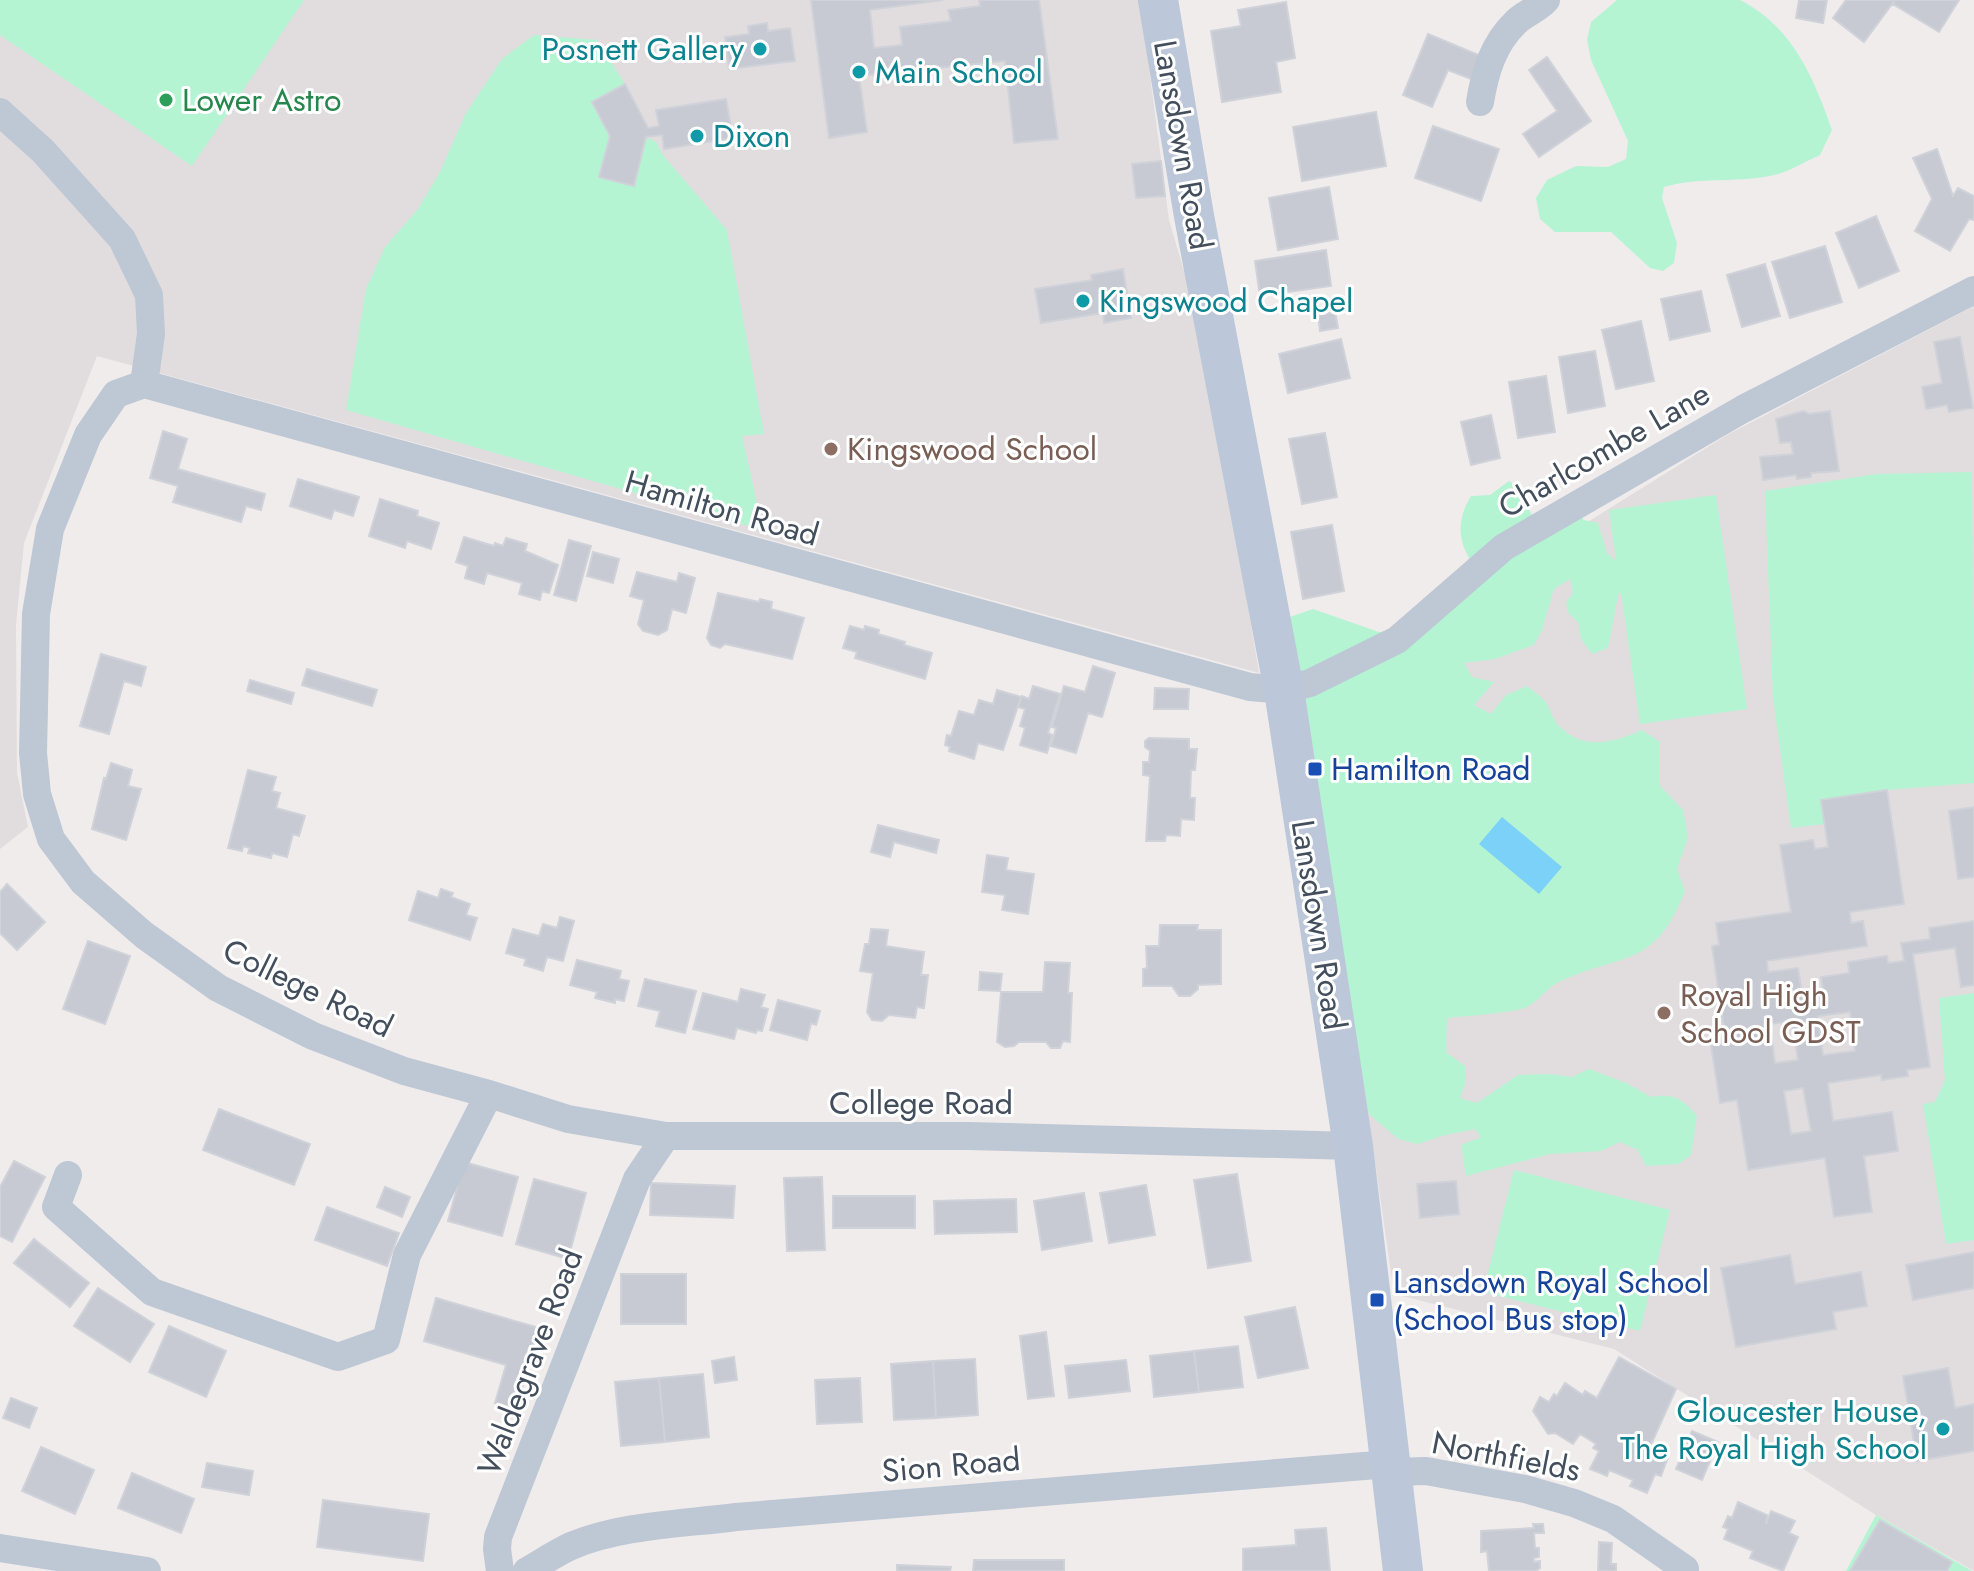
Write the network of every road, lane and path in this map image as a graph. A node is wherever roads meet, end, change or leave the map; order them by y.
1 (1158, 0) edge
2 (1546, 0) edge
3 (1480, 102) dead end
4 (0, 112) edge
5 (1974, 290) edge
6 (144, 384) junction
7 (1284, 690) junction
8 (489, 1094) junction
9 (628, 1130) junction
10 (666, 1136) junction
11 (1353, 1146) junction
12 (68, 1175) dead end
13 (637, 1179) junction
14 (1390, 1468) junction
15 (0, 1548) edge
16 (1685, 1569) dead end
17 (147, 1571) edge
18 (500, 1571) edge
19 (527, 1571) edge
20 (1403, 1571) edge

1 - 7 street, Lansdown Road
2 - 3 street
4 - 6 street
5 - 7 street, Charlcombe Lane
6 - 7 street, Hamilton Road
6 - 8 street, College Road
7 - 11 street, Lansdown Road
8 - 9 street, College Road
8 - 12 street
9 - 10 street, College Road
9 - 13 street
10 - 11 street, College Road
10 - 13 street, Waldegrave Road
11 - 14 street, Lansdown Road
13 - 18 street, Waldegrave Road
14 - 16 street, Northfields
14 - 19 street, Sion Road
14 - 20 street, Lansdown Road
15 - 17 street

